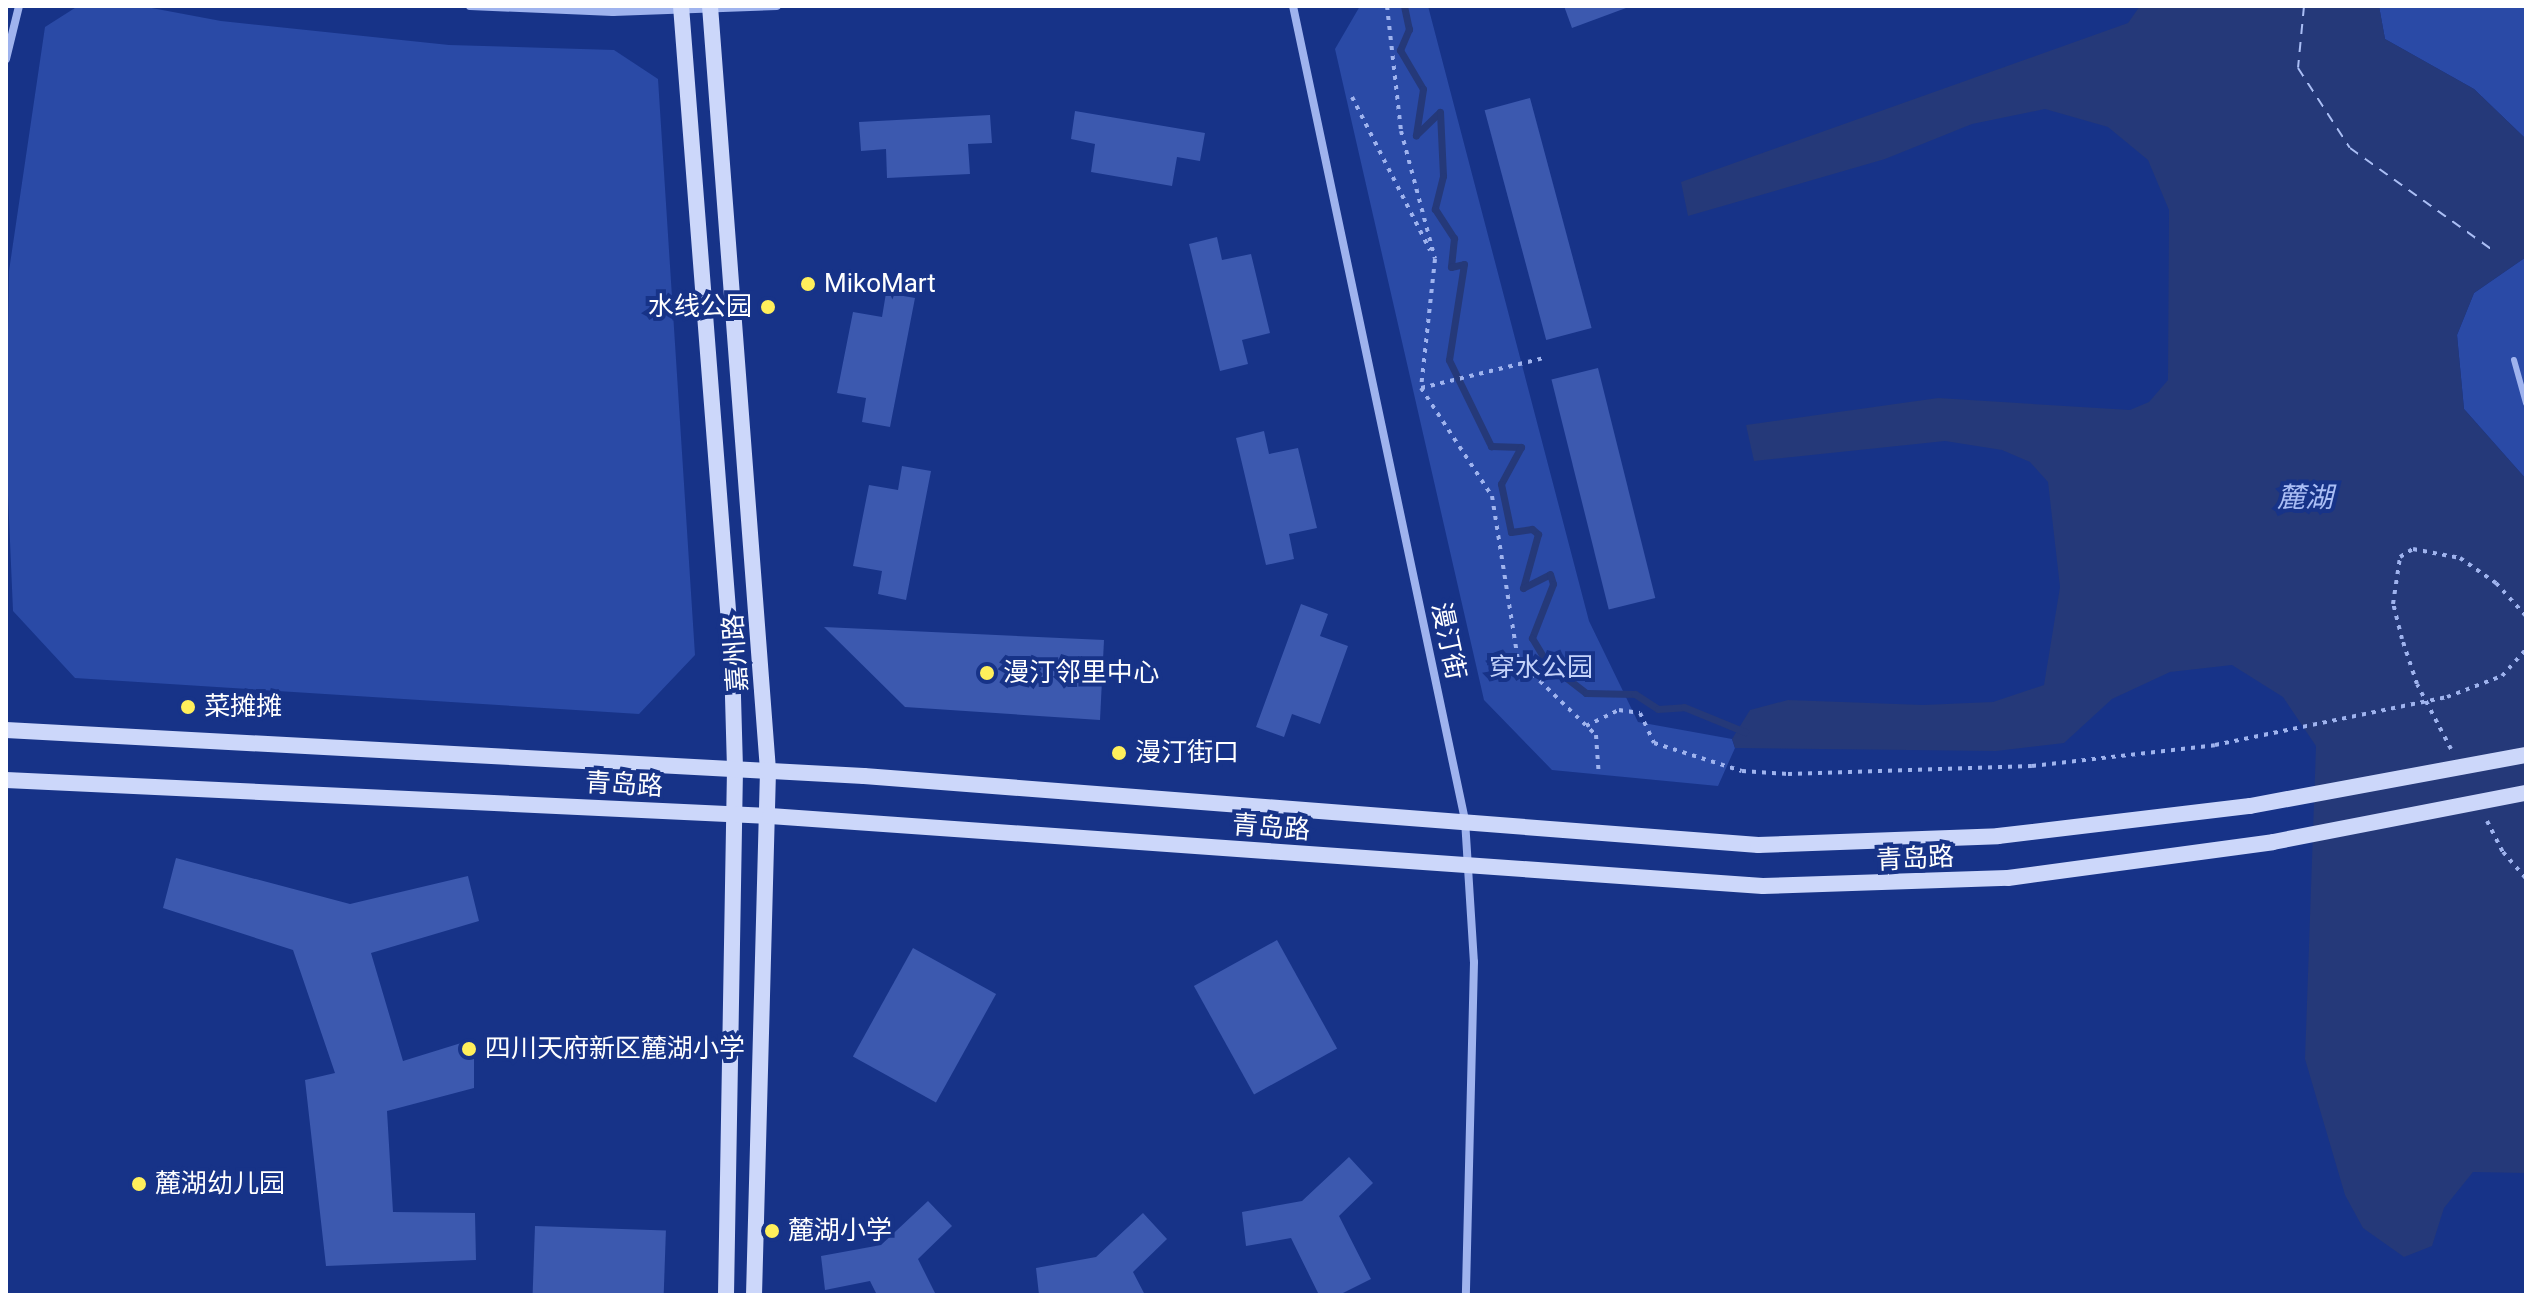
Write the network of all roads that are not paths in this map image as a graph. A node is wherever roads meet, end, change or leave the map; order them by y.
1 (19, 6) edge
2 (470, 6) edge
3 (777, 6) edge
4 (1293, 6) edge
5 (710, 7) edge
6 (681, 8) edge
7 (6, 59) edge
8 (2514, 360) dead end
9 (2526, 403) edge
10 (6, 730) edge
11 (2526, 755) edge
12 (735, 769) junction
13 (768, 771) junction
14 (6, 780) edge
15 (2526, 793) edge
16 (735, 815) junction
17 (770, 816) junction
18 (1465, 820) junction
19 (1470, 865) junction
20 (726, 1295) edge
21 (754, 1295) edge
22 (1466, 1295) edge

1 - 7 street
2 - 6 street
3 - 5 street
4 - 18 street, 漫汀街
5 - 6 street
5 - 13 main road, 嘉州路
6 - 12 main road, 嘉州路
8 - 9 lane
10 - 12 main road, 青岛路
11 - 18 main road, 青岛路, bridge
12 - 13 main road, 青岛路
12 - 16 main road, 嘉州路
13 - 17 main road, 嘉州路
13 - 18 main road, 青岛路
14 - 16 main road, 青岛路
15 - 19 main road, 青岛路, bridge
16 - 17 main road, 青岛路
16 - 20 main road, 嘉州路
17 - 19 main road, 青岛路
17 - 21 main road, 嘉州路
18 - 19 street, 漫汀街
19 - 22 street, 漫汀街

